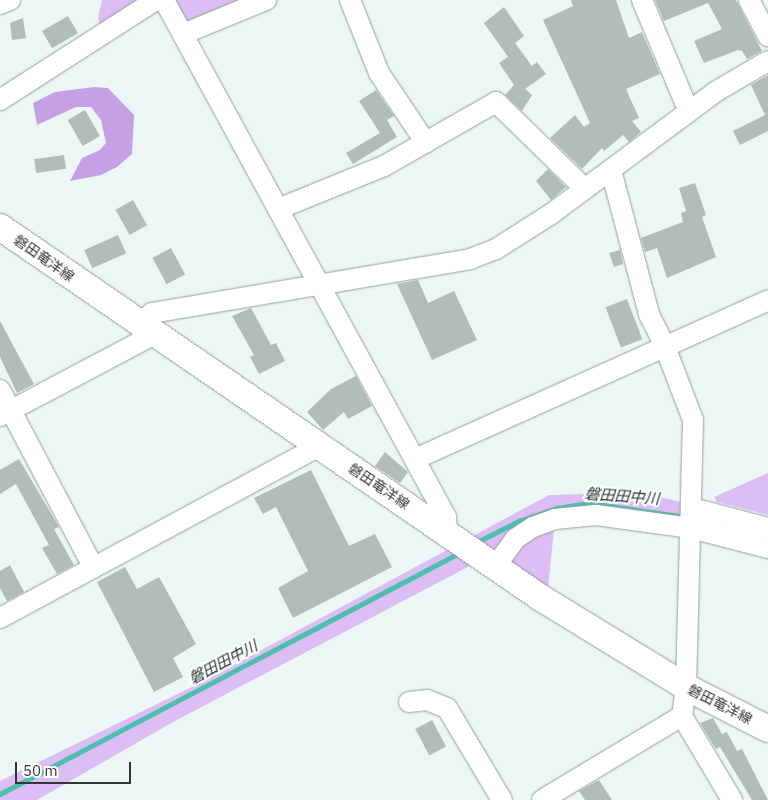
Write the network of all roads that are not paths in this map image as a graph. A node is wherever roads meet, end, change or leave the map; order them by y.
1 (10, 0) edge
2 (156, 0) edge
3 (164, 0) edge
4 (266, 0) edge
5 (350, 0) edge
6 (642, 0) edge
7 (749, 0) edge
8 (0, 4) edge
9 (183, 34) junction
10 (768, 36) edge
11 (768, 61) edge
12 (0, 100) edge
13 (689, 112) junction
14 (426, 143) junction
15 (611, 170) junction
16 (585, 189) junction
17 (278, 209) junction
18 (0, 228) edge
19 (321, 284) junction
20 (768, 300) edge
21 (148, 329) junction
22 (664, 344) junction
23 (0, 390) edge
24 (5, 414) edge
25 (320, 446) junction
26 (415, 459) junction
27 (692, 508) junction
28 (691, 528) junction
29 (768, 528) edge
30 (447, 533) junction
31 (768, 548) edge
32 (495, 567) junction
33 (94, 568) junction
34 (0, 618) edge
35 (686, 687) junction
36 (409, 702) dead end
37 (682, 716) junction
38 (768, 729) edge
39 (502, 800) edge
40 (542, 800) edge
41 (732, 800) edge

1 - 8 street
2 - 12 street
3 - 9 street
4 - 9 street
5 - 14 street
6 - 13 street
7 - 10 street
9 - 17 street
11 - 13 street
13 - 15 street
14 - 16 street
14 - 17 street
15 - 16 street
15 - 22 street
16 - 19 street
17 - 19 street
18 - 21 main road, 磐田竜洋線
19 - 21 street
19 - 26 street
20 - 22 street
21 - 24 street
21 - 25 main road, 磐田竜洋線
22 - 26 street
22 - 27 street
23 - 24 street
24 - 33 street
25 - 30 main road, 磐田竜洋線
25 - 33 street
26 - 30 street
27 - 28 street
27 - 29 street
28 - 31 street
28 - 32 street
28 - 35 street
30 - 32 main road, 磐田竜洋線
32 - 35 main road, 磐田竜洋線
33 - 34 street
35 - 37 street
35 - 38 main road, 磐田竜洋線
36 - 39 street
37 - 40 street
37 - 41 street

